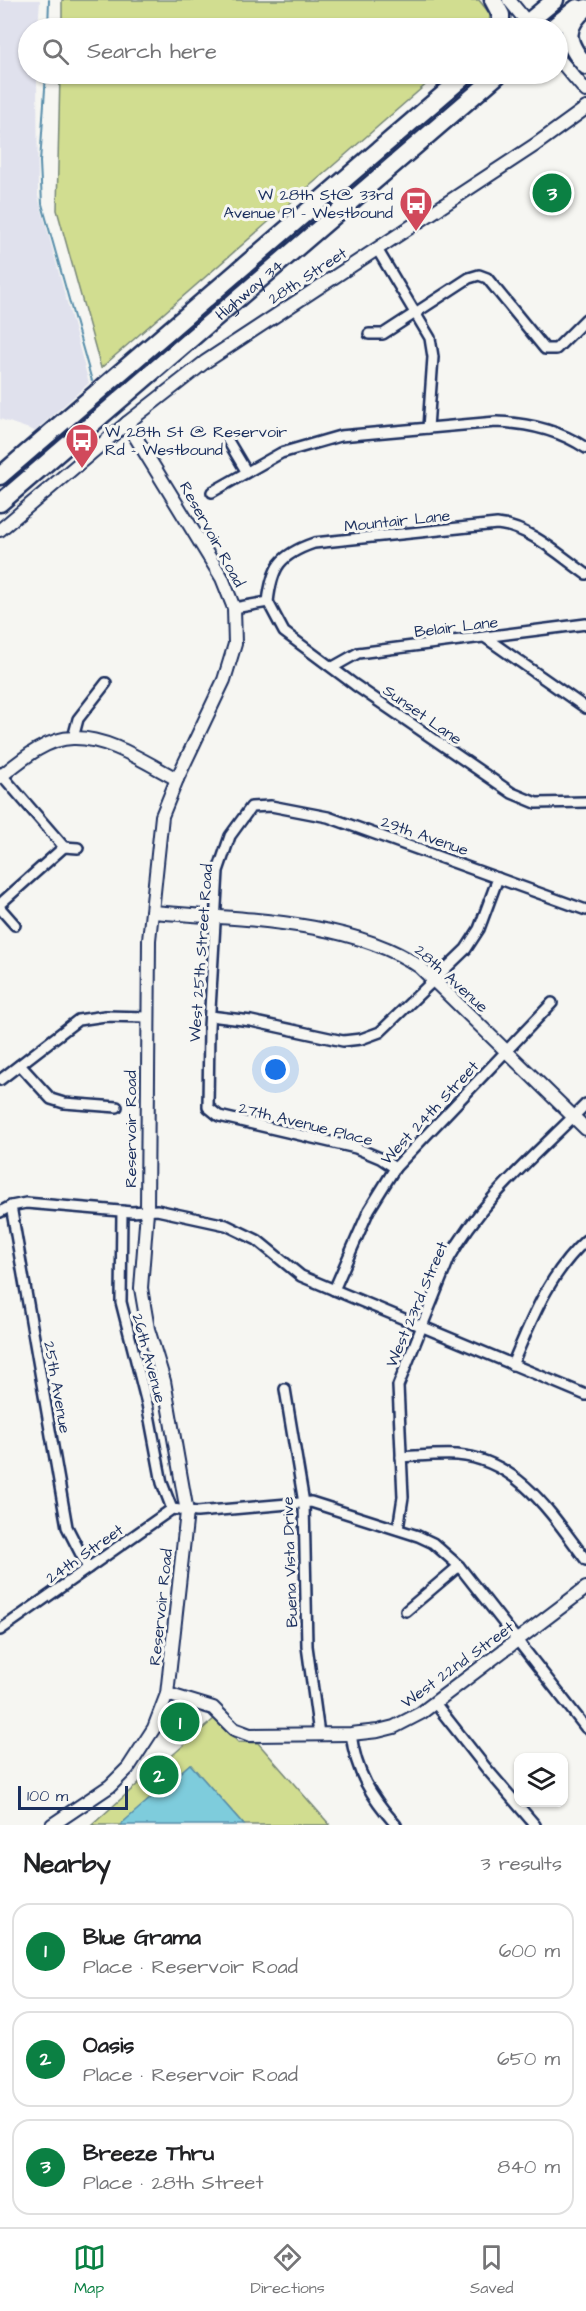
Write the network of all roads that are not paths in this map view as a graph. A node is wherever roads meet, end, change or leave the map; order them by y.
1 (493, 0) edge
2 (509, 0) edge
3 (555, 0) edge
4 (586, 0) edge
5 (586, 8) edge
6 (501, 18) edge
7 (521, 18) edge
8 (536, 18) edge
9 (564, 18) edge
10 (586, 66) edge
11 (568, 70) edge
12 (454, 84) edge
13 (487, 84) edge
14 (586, 91) edge
15 (586, 108) edge
16 (377, 249) junction
17 (417, 312) junction
18 (586, 319) edge
19 (369, 334) dead end
20 (127, 423) junction
21 (428, 428) junction
22 (227, 439) dead end
23 (586, 448) edge
24 (246, 471) junction
25 (0, 476) edge
26 (212, 492) dead end
27 (0, 503) edge
28 (0, 530) edge
29 (586, 574) edge
30 (268, 602) junction
31 (234, 608) junction
32 (586, 624) edge
33 (486, 638) junction
34 (333, 667) junction
35 (106, 683) dead end
36 (586, 708) edge
37 (73, 738) junction
38 (1, 775) edge
39 (177, 778) junction
40 (586, 802) edge
41 (251, 807) joint
42 (64, 847) junction
43 (78, 848) dead end
44 (498, 878) junction
45 (0, 906) edge
46 (586, 910) edge
47 (152, 912) junction
48 (215, 917) junction
49 (15, 925) dead end
50 (435, 981) junction
51 (552, 1003) dead end
52 (147, 1017) junction
53 (210, 1017) junction
54 (506, 1051) junction
55 (20, 1065) junction
56 (0, 1080) edge
57 (586, 1104) edge
58 (117, 1107) dead end
59 (209, 1110) joint
60 (574, 1116) junction
61 (586, 1129) edge
62 (395, 1168) junction
63 (10, 1206) junction
64 (147, 1210) junction
65 (122, 1211) junction
66 (0, 1212) edge
67 (586, 1240) edge
68 (334, 1290) junction
69 (420, 1326) junction
70 (512, 1365) junction
71 (285, 1389) dead end
72 (586, 1395) edge
73 (401, 1457) junction
74 (304, 1503) junction
75 (172, 1509) junction
76 (187, 1512) junction
77 (398, 1529) junction
78 (586, 1560) edge
79 (459, 1566) junction
80 (88, 1568) junction
81 (586, 1588) edge
82 (406, 1611) dead end
83 (0, 1630) edge
84 (516, 1641) junction
85 (167, 1694) junction
86 (435, 1703) junction
87 (586, 1728) edge
88 (319, 1734) junction
89 (351, 1734) junction
90 (52, 1825) edge
91 (396, 1825) edge
92 (534, 1825) edge

1 - 6 highway
2 - 7 street
3 - 8 highway
4 - 9 highway
5 - 10 highway
11 - 14 street
12 - 25 highway, Highway 34
13 - 27 highway, Highway 34
15 - 16 street, 28th Street
16 - 17 street
16 - 20 street, 28th Street
17 - 18 street
17 - 19 street
17 - 21 street
20 - 28 street, 28th Street
20 - 31 street, Reservoir Road
21 - 23 street
21 - 24 street
22 - 24 street
24 - 26 street
29 - 30 street, Mountair Lane
30 - 31 street
30 - 34 street, Sunset Lane
31 - 39 street, Reservoir Road
32 - 33 street, Belair Lane
33 - 34 street, Belair Lane
33 - 36 street
34 - 40 street, Sunset Lane
35 - 37 street
37 - 38 street
37 - 39 street
38 - 42 street
39 - 47 street, Reservoir Road
41 - 44 street, 29th Avenue
41 - 48 street, West 25th Street Road
42 - 43 street
42 - 45 street
44 - 46 street, 29th Avenue
44 - 50 street
45 - 49 street
47 - 48 street, 28th Avenue
47 - 52 street, Reservoir Road
48 - 50 street, 28th Avenue
48 - 53 street, West 25th Street Road
50 - 53 street
50 - 54 street, 28th Avenue
51 - 54 street, West 24th Street
52 - 55 street
52 - 64 street, Reservoir Road
53 - 59 street, West 25th Street Road
54 - 60 street, 28th Avenue
54 - 62 street, West 24th Street
55 - 56 street
55 - 58 street
57 - 60 street, West 23rd Street
59 - 62 street, 27th Avenue Place
60 - 61 street, 28th Avenue
60 - 69 street, West 23rd Street
62 - 68 street, West 24th Street
63 - 65 street
63 - 66 street
63 - 80 street, 25th Avenue
64 - 65 street
64 - 68 street
64 - 76 street, Reservoir Road
65 - 75 street, 26th Avenue
67 - 70 street
68 - 69 street
69 - 70 street
69 - 73 street, West 23rd Street
70 - 72 street
71 - 74 street, Buena Vista Drive
73 - 77 street, West 23rd Street
73 - 78 street
74 - 76 street
74 - 77 street
74 - 88 street, Buena Vista Drive
75 - 76 street
75 - 80 street, 24th Street
76 - 85 street, Reservoir Road
77 - 79 street
79 - 82 street
79 - 84 street
80 - 83 street, 24th Street
81 - 84 street, West 22nd Street
84 - 86 street, West 22nd Street
84 - 87 street
85 - 88 street, West 22nd Street
85 - 90 street, Reservoir Road
86 - 89 street, West 22nd Street
86 - 92 street
88 - 89 street, West 22nd Street
89 - 91 street

